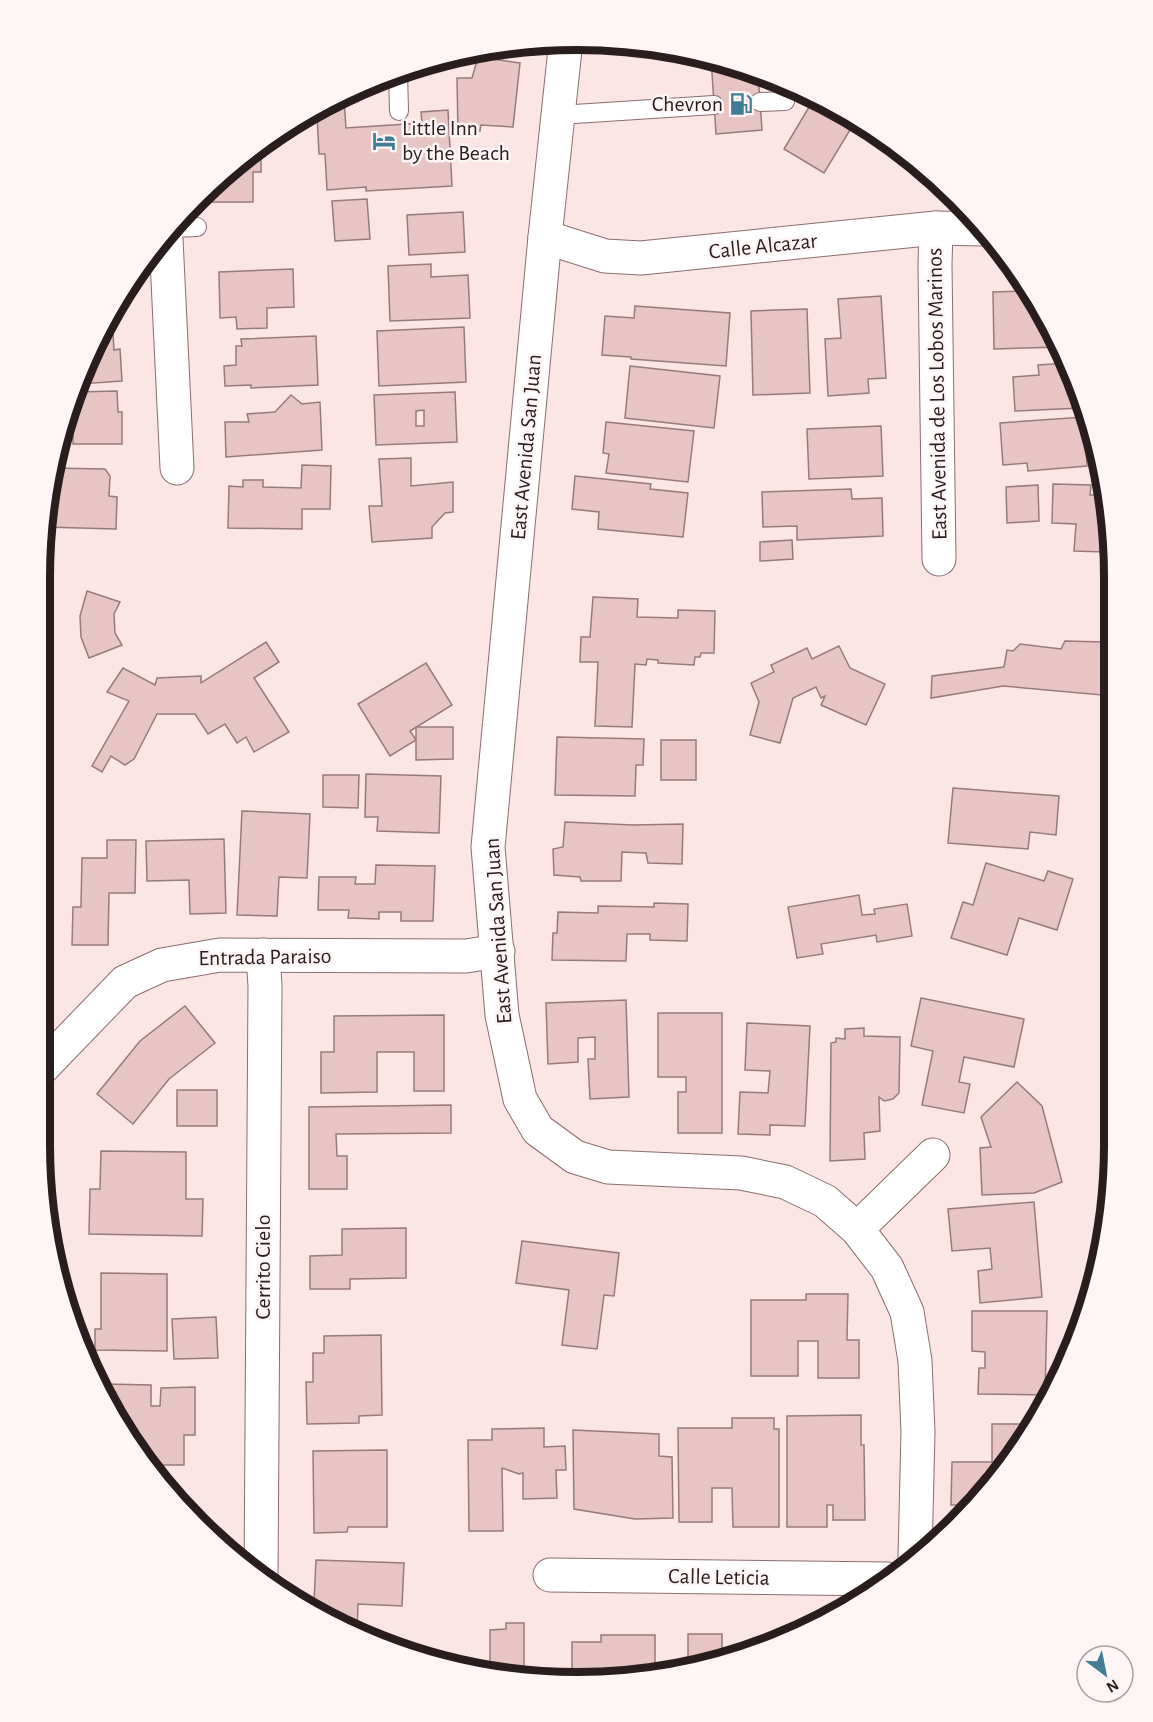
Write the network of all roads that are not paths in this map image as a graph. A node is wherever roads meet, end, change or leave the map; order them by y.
1 (565, 50) edge
2 (398, 81) edge
3 (787, 94) edge
4 (760, 102) dead end
5 (714, 105) dead end
6 (399, 111) dead end
7 (559, 115) junction
8 (197, 227) dead end
9 (181, 228) edge
10 (936, 228) junction
11 (973, 229) edge
12 (545, 237) junction
13 (166, 246) edge
14 (177, 468) dead end
15 (939, 559) dead end
16 (498, 951) junction
17 (263, 955) junction
18 (50, 1060) edge
19 (933, 1155) dead end
20 (857, 1229) junction
21 (915, 1549) edge
22 (261, 1568) edge
23 (550, 1575) dead end
24 (876, 1579) edge

1 - 7 street, East Avenida San Juan
2 - 6 lane
3 - 4 lane
5 - 7 lane
7 - 12 street, East Avenida San Juan
8 - 9 lane
10 - 11 street, Calle Alcazar
10 - 12 street, Calle Alcazar
10 - 15 street, East Avenida de Los Lobos Marinos
12 - 16 street, East Avenida San Juan
13 - 14 street
16 - 17 street, Entrada Paraiso
16 - 20 street, East Avenida San Juan
17 - 18 street, Entrada Paraiso
17 - 22 street, Cerrito Cielo
19 - 20 street
20 - 21 street, East Avenida San Juan
23 - 24 street, Calle Leticia

